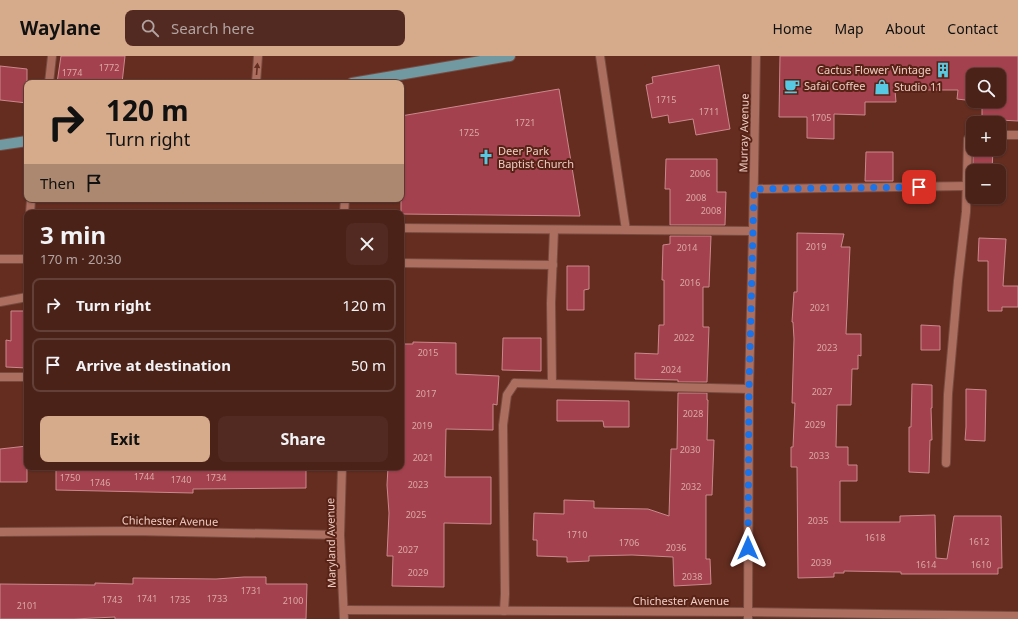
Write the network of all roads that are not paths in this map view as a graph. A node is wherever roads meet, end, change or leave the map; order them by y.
1 (52, 56) edge
2 (258, 56) edge
3 (510, 56) edge
4 (600, 56) edge
5 (756, 56) edge
6 (464, 60) edge
7 (49, 80) edge
8 (256, 80) edge
9 (367, 80) edge
10 (1006, 135) edge
11 (1018, 135) edge
12 (24, 141) edge
13 (0, 145) edge
14 (966, 186) edge
15 (754, 189) junction
16 (966, 204) edge
17 (404, 228) edge
18 (554, 230) junction
19 (626, 230) junction
20 (753, 231) junction
21 (0, 259) edge
22 (24, 260) edge
23 (404, 263) edge
24 (553, 265) junction
25 (24, 298) edge
26 (0, 302) edge
27 (0, 377) edge
28 (24, 377) edge
29 (552, 384) junction
30 (749, 389) junction
31 (946, 463) dead end
32 (342, 470) edge
33 (0, 532) edge
34 (340, 535) junction
35 (344, 610) junction
36 (504, 612) junction
37 (550, 615) edge
38 (748, 616) edge
39 (1018, 616) edge
40 (958, 617) edge
41 (344, 619) edge

1 - 7 street
8 -> 2 street
3 - 6 main road
4 - 19 street
5 - 15 street, Murray Avenue
6 - 9 main road
10 - 11 street
12 - 13 main road
14 - 15 street
15 - 20 street, Murray Avenue
16 - 31 street
17 - 18 street
18 - 19 street
18 - 24 street
19 - 20 street
20 - 30 street, Murray Avenue
21 - 22 street
23 - 24 street
24 - 29 street
25 - 26 street
27 - 28 street
29 - 30 street
29 - 36 street
30 - 38 street, Murray Avenue
32 - 34 street, Maryland Avenue
33 - 34 street, Chichester Avenue
34 - 35 street, Maryland Avenue
35 - 36 street, Chichester Avenue
35 - 41 street, Maryland Avenue
36 - 37 street, Chichester Avenue
37 - 38 street, Chichester Avenue
38 - 40 street, Chichester Avenue
39 - 40 street, Chichester Avenue

